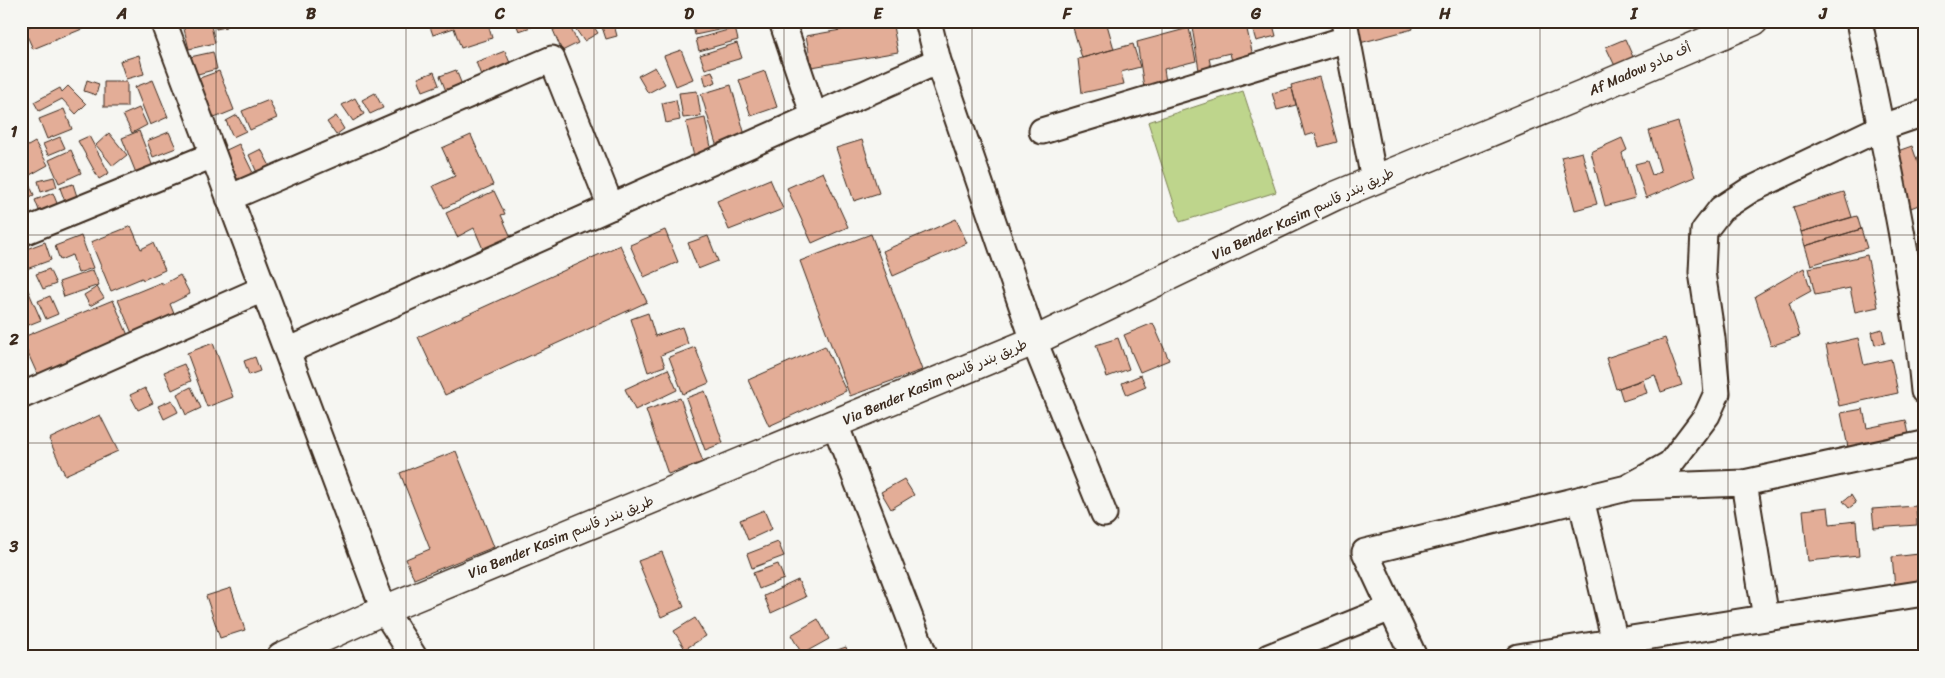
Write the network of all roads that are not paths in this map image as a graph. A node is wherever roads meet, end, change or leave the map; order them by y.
1 (163, 21) edge
2 (782, 21) edge
3 (928, 21) edge
4 (1754, 21) edge
5 (1859, 21) edge
6 (1345, 30) edge
7 (938, 61) junction
8 (1583, 94) joint
9 (1924, 113) edge
10 (814, 116) junction
11 (1880, 128) junction
12 (1042, 131) dead end
13 (213, 155) junction
14 (1374, 180) junction
15 (229, 198) junction
16 (611, 207) junction
17 (21, 233) edge
18 (263, 289) junction
19 (1034, 341) junction
20 (287, 351) junction
21 (1924, 391) edge
22 (21, 396) edge
23 (835, 424) junction
24 (1924, 444) edge
25 (1744, 483) junction
26 (1627, 488) junction
27 (1581, 500) junction
28 (1104, 514) dead end
29 (1924, 594) edge
30 (1391, 608) junction
31 (384, 610) junction
32 (1766, 618) junction
33 (1615, 642) junction
34 (281, 657) edge
35 (414, 657) edge
36 (925, 657) edge
37 (1269, 657) edge
38 (1414, 657) edge
39 (1518, 657) edge

1 - 13 street
2 - 10 street
3 - 7 street
4 - 8 street, Af Madow أف مادو
5 - 11 street
6 - 12 street
6 - 14 street
7 - 10 street
7 - 19 street
8 - 14 street, Via Bender Kasim طريق بندر قاسم
9 - 11 street
10 - 16 street
11 - 21 street
11 - 26 street
13 - 15 street
13 - 17 street
14 - 19 street, Via Bender Kasim طريق بندر قاسم
15 - 16 street
15 - 18 street
16 - 20 street
18 - 20 street
18 - 22 street
19 - 23 street, Via Bender Kasim طريق بندر قاسم
19 - 28 street
20 - 31 street
23 - 31 street, Via Bender Kasim طريق بندر قاسم
23 - 36 street
24 - 25 street
25 - 26 street
25 - 32 street
26 - 27 street
27 - 30 street
27 - 33 street
29 - 32 street
30 - 37 street
30 - 38 street
31 - 34 street, Via Bender Kasim طريق بندر قاسم
31 - 35 street
32 - 33 street
33 - 39 street

